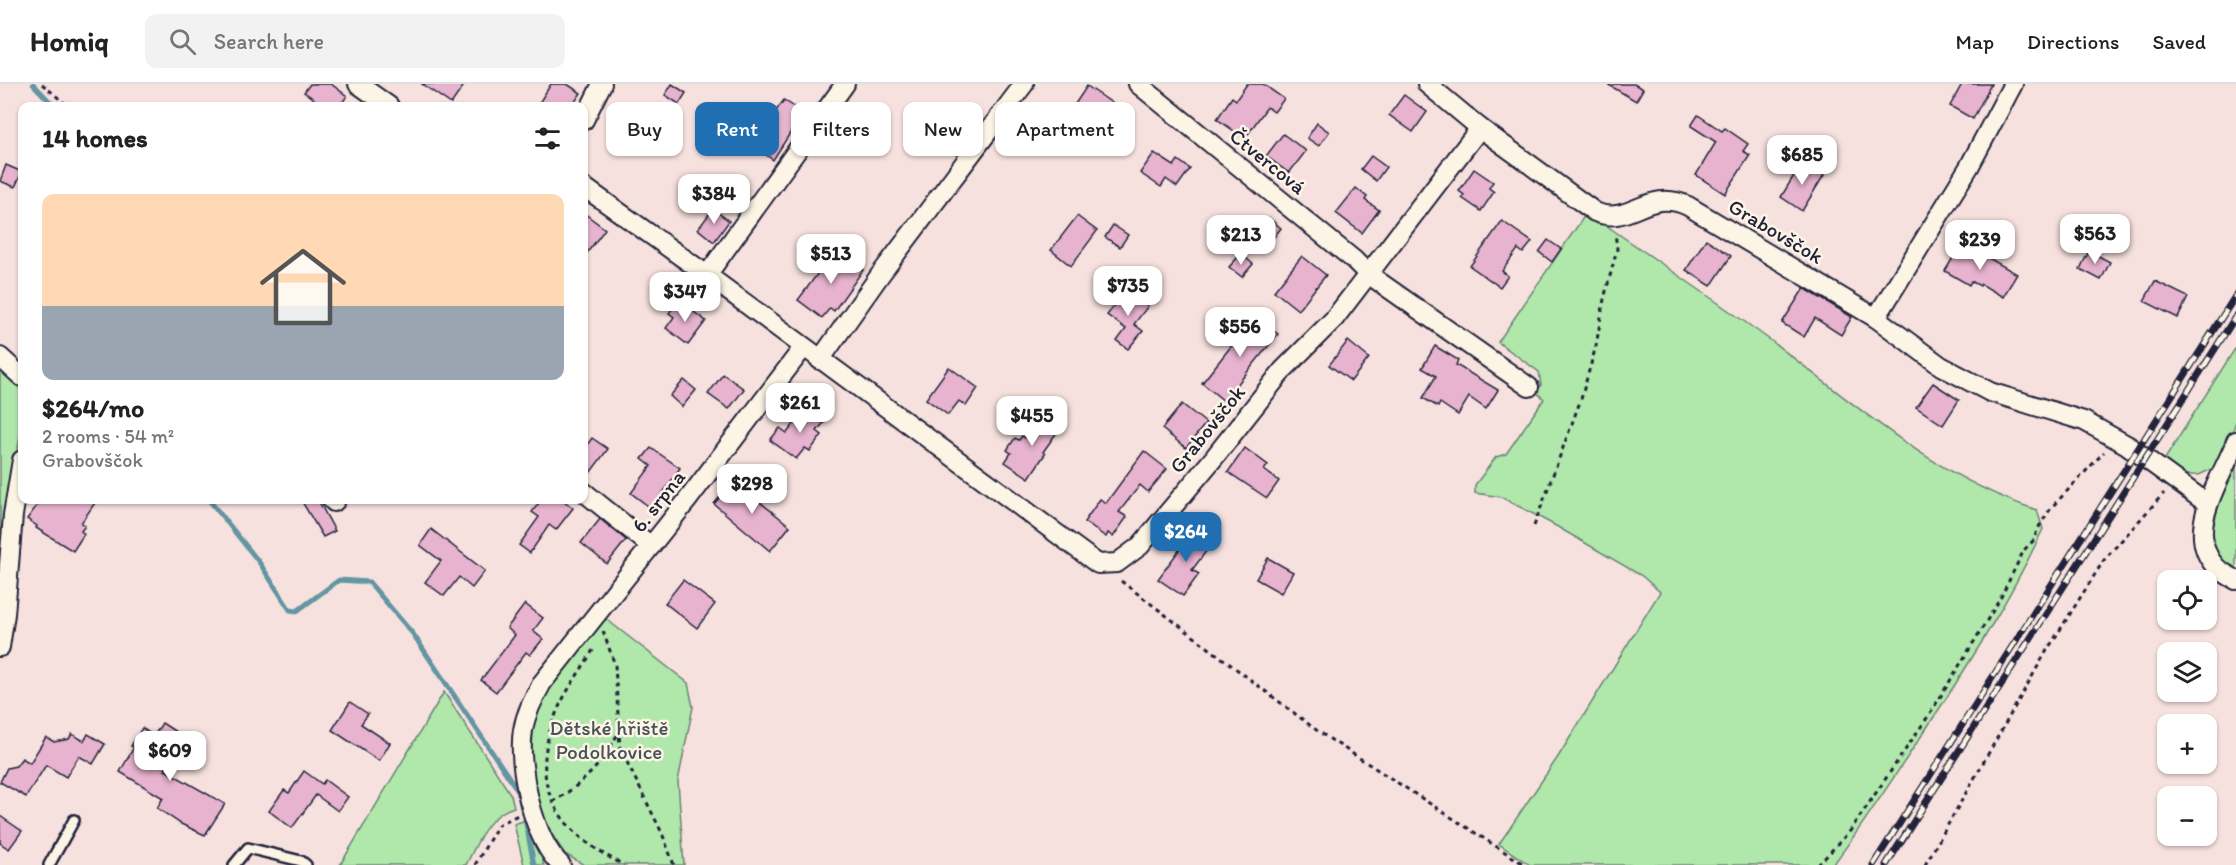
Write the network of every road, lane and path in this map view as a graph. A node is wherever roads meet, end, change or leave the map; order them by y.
1 (42, 84) edge
2 (358, 84) edge
3 (602, 84) edge
4 (845, 84) edge
5 (1024, 84) edge
6 (1138, 84) edge
7 (1427, 84) edge
8 (2013, 84) edge
9 (63, 102) edge
10 (383, 102) edge
11 (588, 112) edge
12 (1480, 128) junction
13 (588, 190) edge
14 (1613, 217) junction
15 (1368, 274) junction
16 (707, 275) junction
17 (1876, 318) junction
18 (803, 348) junction
19 (0, 357) edge
20 (820, 360) junction
21 (18, 373) edge
22 (1530, 387) dead end
23 (2116, 438) junction
24 (2236, 441) edge
25 (2176, 480) junction
26 (18, 484) edge
27 (588, 495) edge
28 (2208, 504) junction
29 (1534, 526) dead end
30 (651, 546) junction
31 (1106, 563) junction
32 (2236, 580) edge
33 (594, 617) junction
34 (606, 634) junction
35 (600, 641) dead end
36 (0, 647) edge
37 (594, 648) dead end
38 (619, 731) junction
39 (608, 754) junction
40 (623, 754) junction
41 (553, 801) junction
42 (532, 808) junction
43 (74, 820) dead end
44 (49, 865) edge
45 (234, 865) edge
46 (306, 865) edge
47 (475, 865) edge
48 (561, 865) edge
49 (624, 865) edge
50 (674, 865) edge
51 (1525, 865) edge
52 (1818, 865) edge
53 (1925, 865) edge

1 - 9 path
2 - 10 street
3 - 11 street
4 - 16 street
5 - 20 street
6 - 15 street, Čtvercová
7 - 12 street
8 - 17 street
12 - 14 street
12 - 15 street, Grabovščok
13 - 16 street
14 - 17 street, Grabovščok
14 - 29 path
15 - 22 street
15 - 31 street, Grabovščok
16 - 18 street
17 - 23 street, Grabovščok
18 - 20 street
18 - 30 street, 6. srpna
19 - 21 street
20 - 31 street
23 - 25 street, Grabovščok
23 - 52 path
24 - 28 street
25 - 28 street, Grabovščok
25 - 53 path
26 - 36 street
27 - 30 street
28 - 32 street
30 - 33 street, 6. srpna
31 - 51 path
33 - 34 path
33 - 42 street, 6. srpna
34 - 35 path
34 - 38 path
37 - 41 path
38 - 39 path
38 - 40 path
39 - 40 path
39 - 41 path
40 - 50 path
41 - 42 path
41 - 49 path
42 - 47 path
42 - 48 street, 6. srpna
43 - 44 lane
45 - 46 lane

